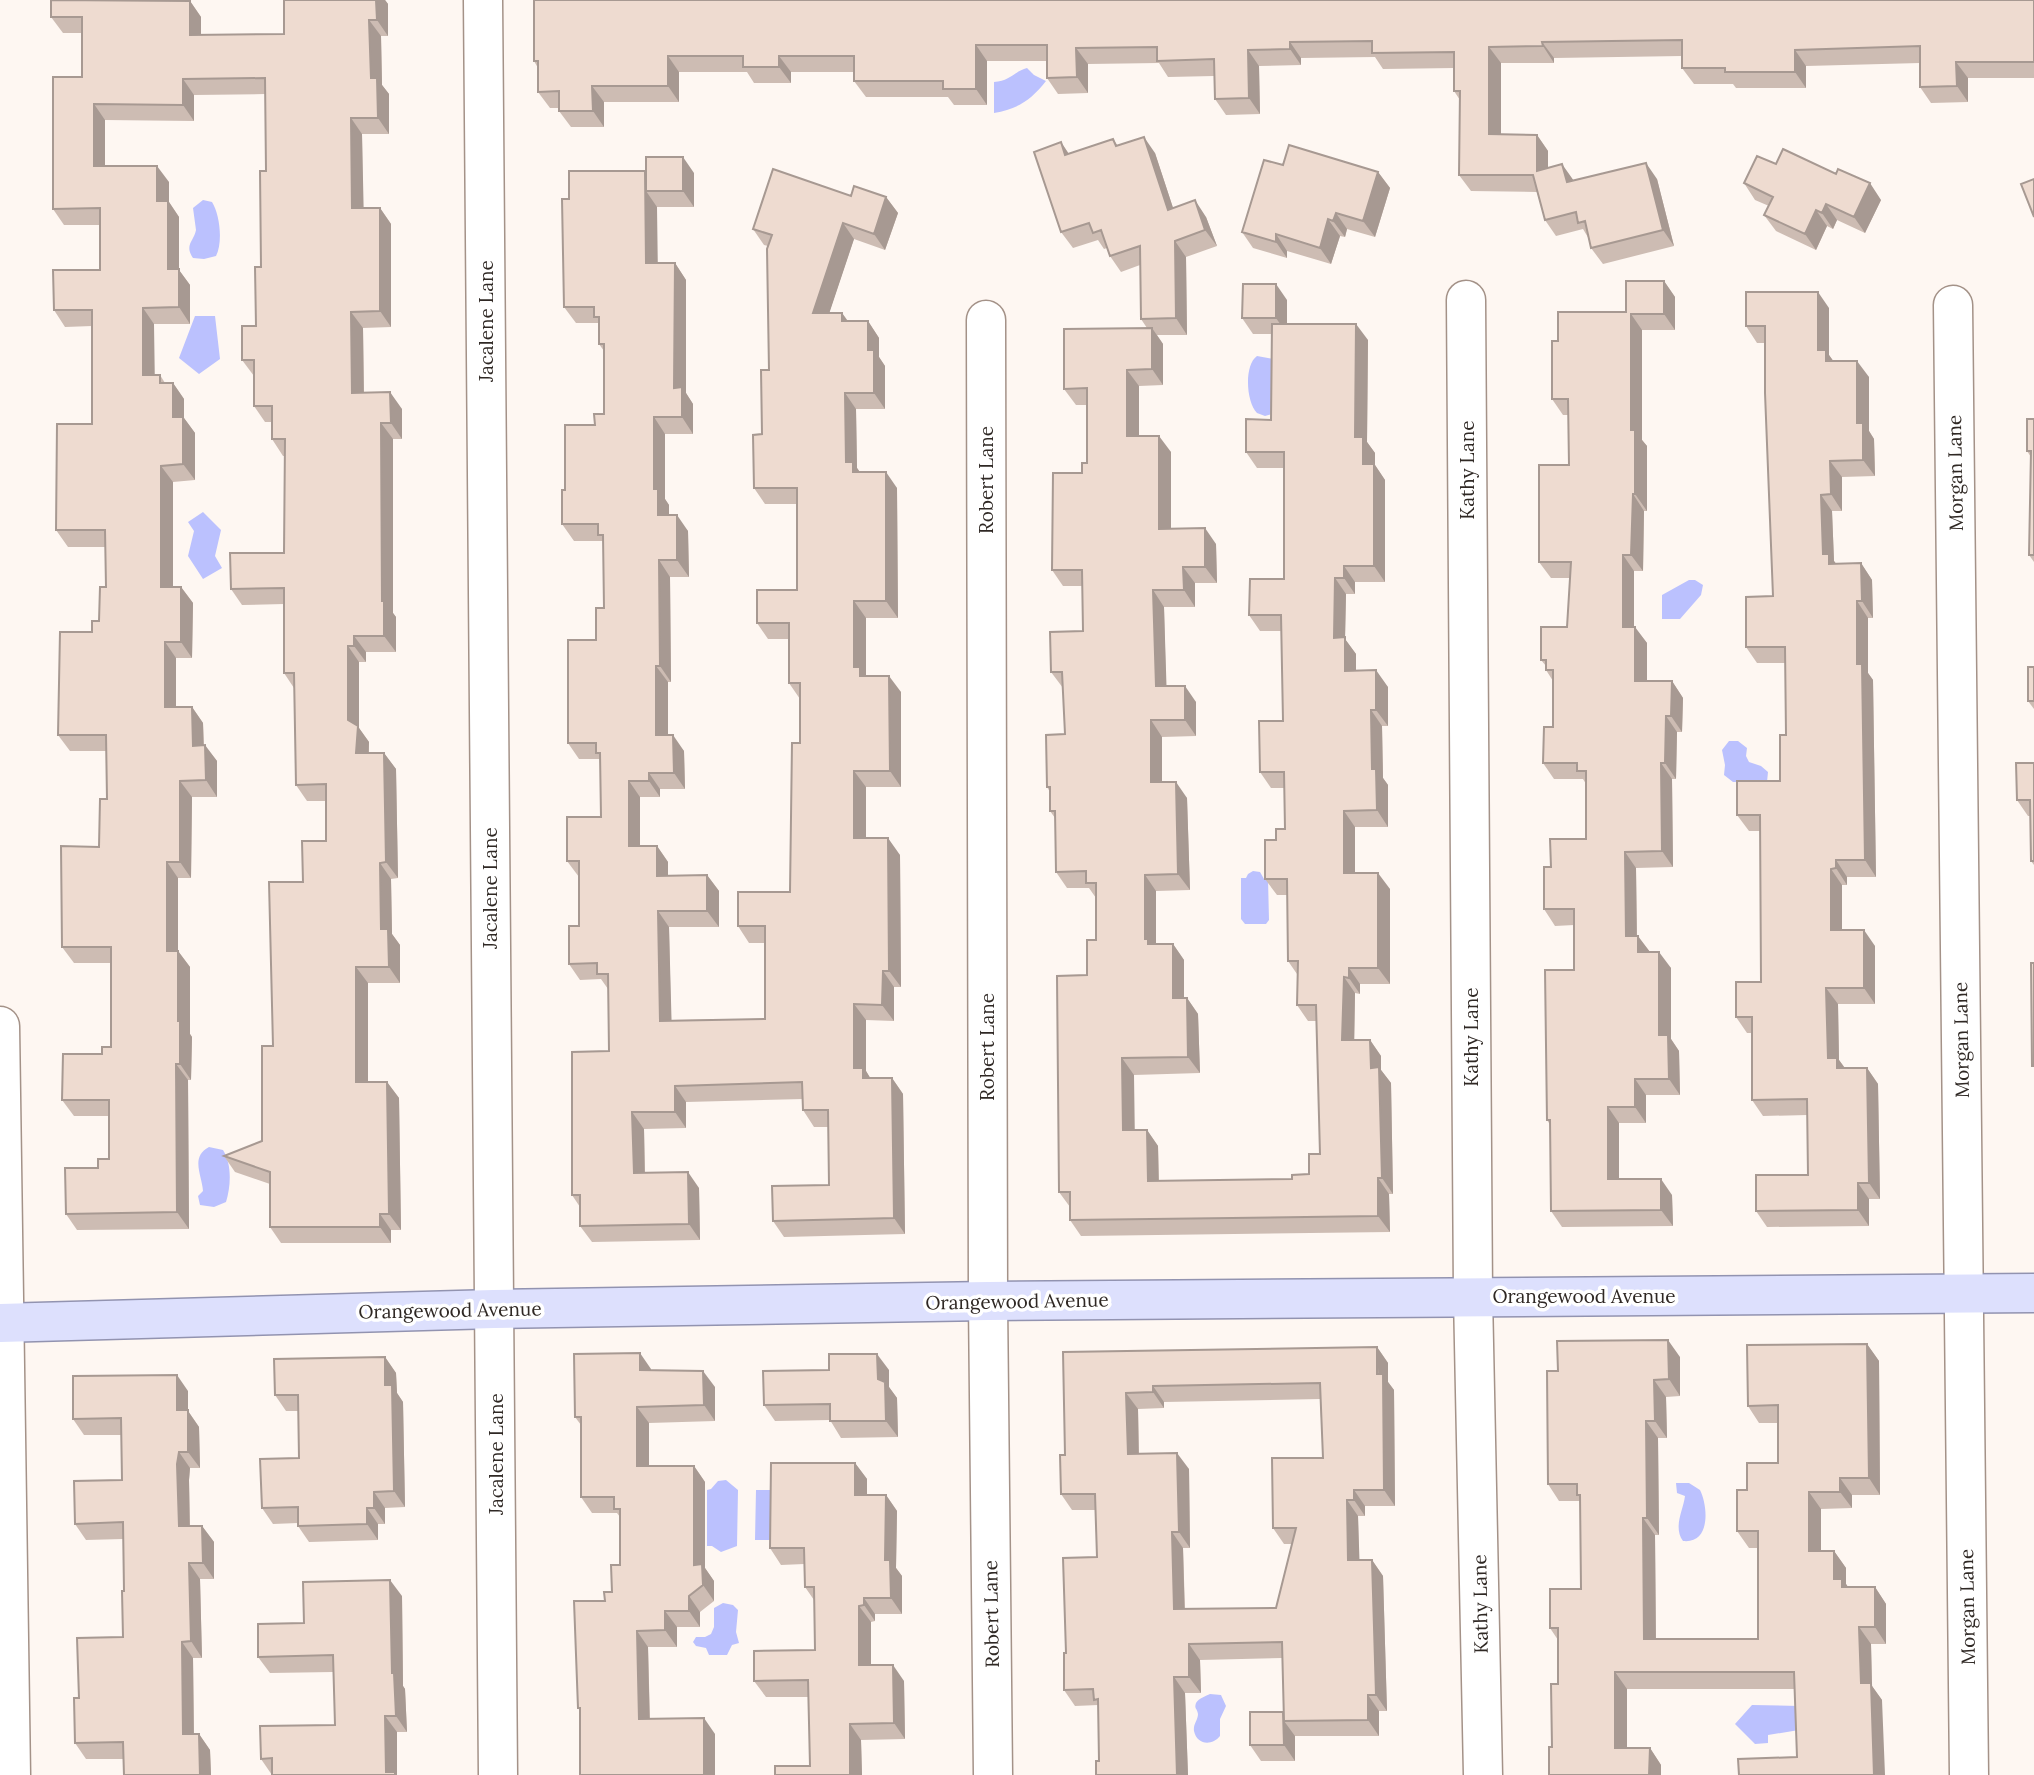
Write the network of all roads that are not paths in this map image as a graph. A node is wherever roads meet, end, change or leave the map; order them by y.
1 (483, 0) edge
2 (1466, 300) dead end
3 (1953, 305) dead end
4 (986, 320) dead end
5 (0, 1026) edge
6 (1964, 1293) junction
7 (2034, 1293) edge
8 (1473, 1296) junction
9 (988, 1301) junction
10 (494, 1309) junction
11 (3, 1323) edge
12 (11, 1775) edge
13 (498, 1775) edge
14 (993, 1775) edge
15 (1483, 1775) edge
16 (1969, 1775) edge

1 - 10 street, Jacalene Lane
2 - 8 street, Kathy Lane
3 - 6 street, Morgan Lane
4 - 9 street, Robert Lane
5 - 11 street
6 - 7 main road, Orangewood Avenue
6 - 8 main road, Orangewood Avenue
6 - 16 street, Morgan Lane
8 - 9 main road, Orangewood Avenue
8 - 15 street, Kathy Lane
9 - 10 main road, Orangewood Avenue
9 - 14 street, Robert Lane
10 - 11 main road, Orangewood Avenue
10 - 13 street, Jacalene Lane
11 - 12 street

